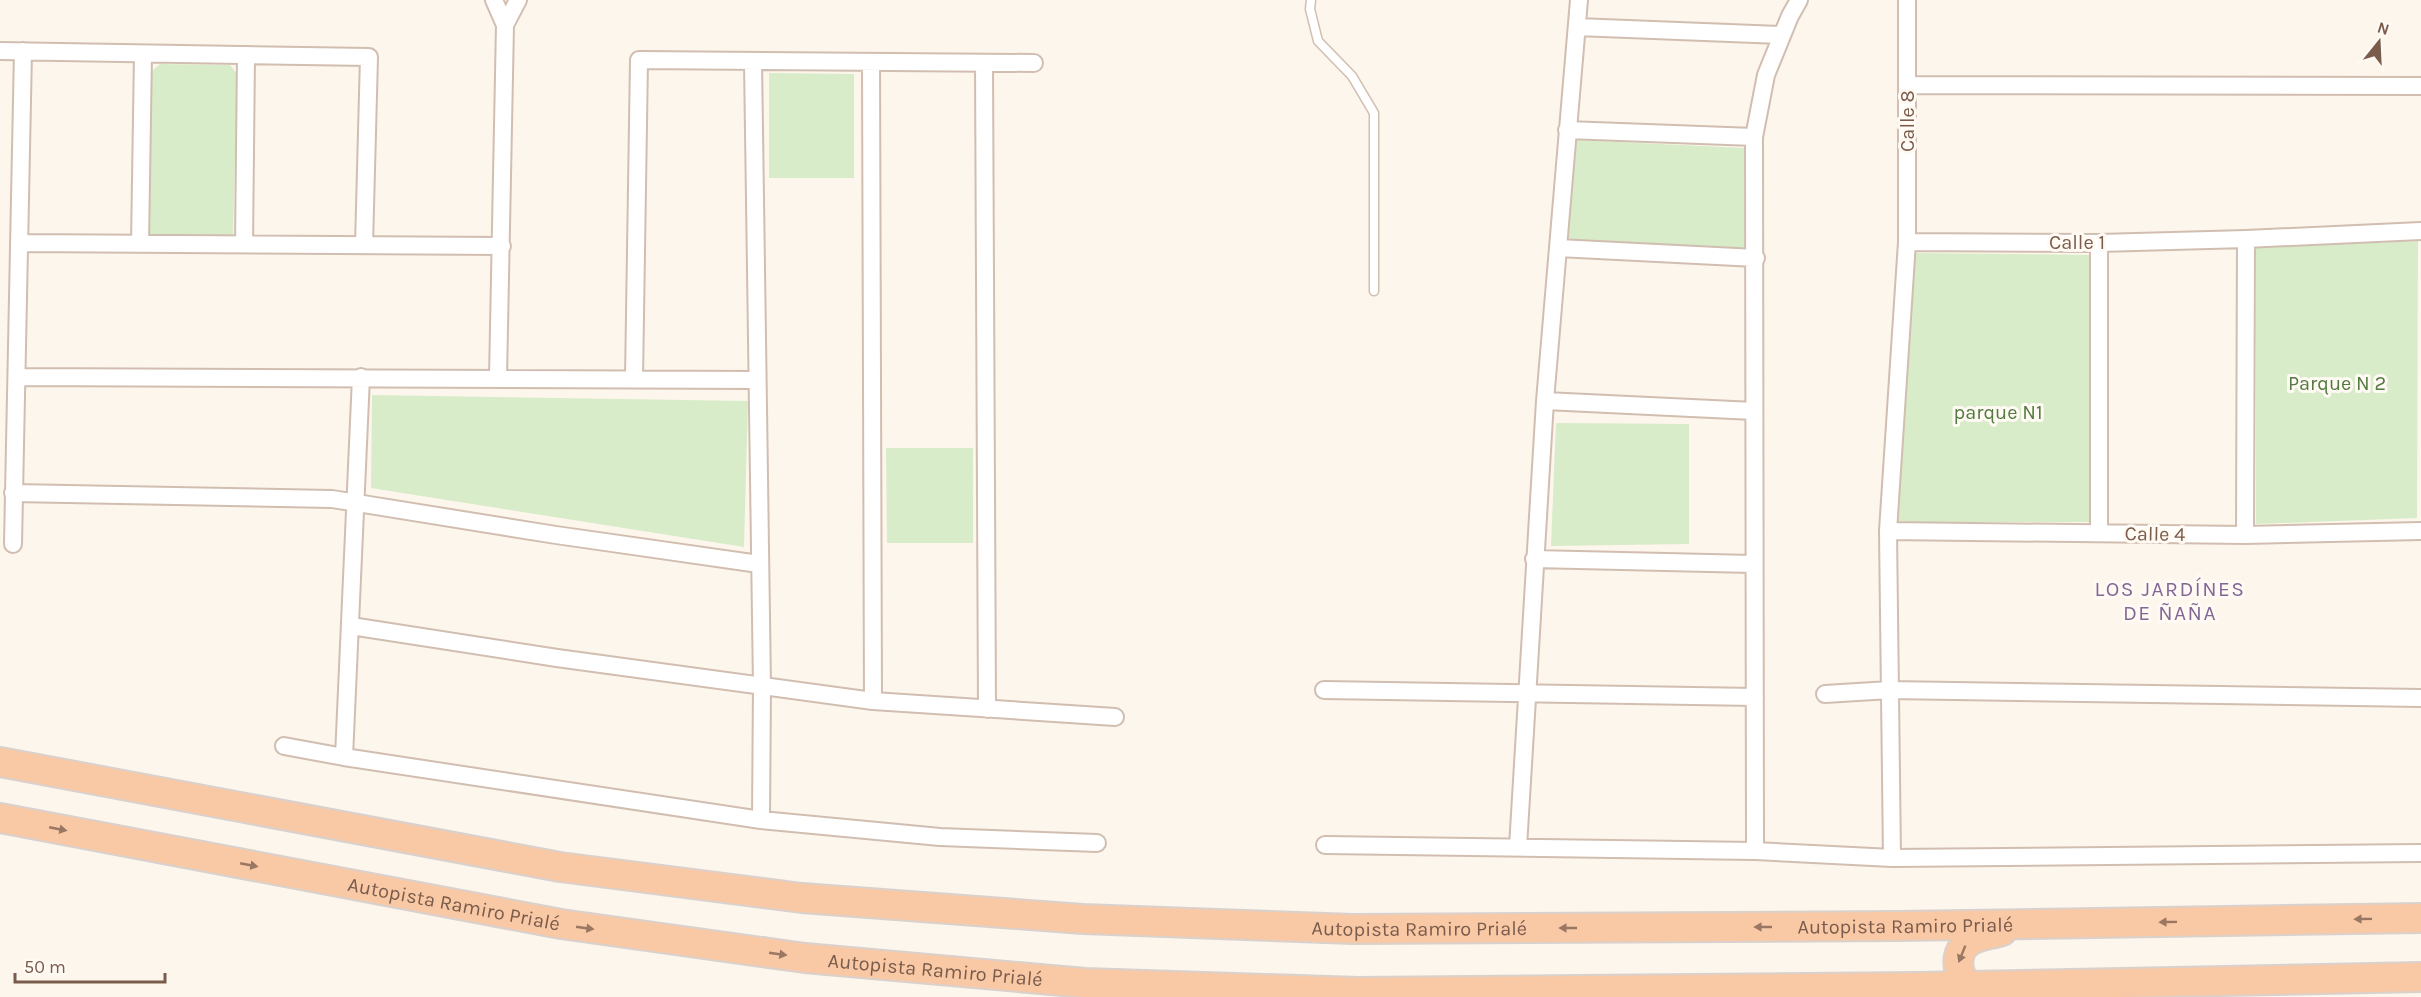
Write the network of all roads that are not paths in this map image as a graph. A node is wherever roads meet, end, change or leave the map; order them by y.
1 (494, 0) edge
2 (518, 0) edge
3 (1311, 0) edge
4 (1579, 0) edge
5 (1799, 0) edge
6 (1907, 0) edge
7 (505, 25) junction
8 (1577, 27) junction
9 (1782, 34) junction
10 (0, 51) edge
11 (22, 51) junction
12 (143, 54) junction
13 (246, 55) junction
14 (753, 61) junction
15 (871, 62) junction
16 (984, 63) junction
17 (1034, 63) dead end
18 (1907, 85) junction
19 (2421, 86) edge
20 (1567, 130) junction
21 (1754, 136) junction
22 (2421, 231) edge
23 (2246, 239) junction
24 (1907, 242) junction
25 (20, 243) junction
26 (140, 243) junction
27 (2099, 243) junction
28 (244, 244) junction
29 (364, 245) junction
30 (502, 246) junction
31 (1558, 248) junction
32 (1756, 258) junction
33 (1374, 291) dead end
34 (17, 376) junction
35 (361, 377) junction
36 (498, 378) junction
37 (634, 379) junction
38 (757, 380) junction
39 (1545, 401) junction
40 (1754, 411) junction
41 (13, 493) junction
42 (357, 502) junction
43 (1888, 531) junction
44 (2421, 531) edge
45 (2099, 533) junction
46 (2245, 535) junction
47 (13, 544) dead end
48 (1534, 560) junction
49 (759, 564) junction
50 (1753, 564) junction
51 (351, 626) junction
52 (762, 686) junction
53 (1324, 690) dead end
54 (1890, 690) junction
55 (1526, 694) junction
56 (1825, 694) dead end
57 (1755, 697) junction
58 (2421, 698) edge
59 (873, 701) junction
60 (987, 709) junction
61 (1115, 717) dead end
62 (284, 746) dead end
63 (344, 757) junction
64 (0, 762) edge
65 (0, 818) edge
66 (761, 820) junction
67 (1096, 843) dead end
68 (1325, 845) dead end
69 (1518, 847) junction
70 (1755, 851) junction
71 (2421, 853) edge
72 (1892, 858) junction
73 (2421, 918) edge
74 (2030, 924) junction
75 (2421, 977) edge
76 (1969, 986) junction

1 - 7 street
2 - 7 street
3 - 33 lane
4 - 8 street
5 - 9 street
6 - 18 street, Calle 8
7 - 30 street
8 - 9 street
8 - 20 street
9 - 21 street
10 - 11 street
11 - 12 street
11 - 25 street
12 - 13 street
12 - 26 street
13 - 28 street
13 - 29 street
14 - 15 street
14 - 37 street
14 - 38 street
15 - 16 street
15 - 59 street
16 - 17 street
16 - 60 street
18 - 19 street
18 - 24 street, Calle 8
20 - 21 street
20 - 31 street
21 - 32 street
22 - 23 street, Calle 1
23 - 27 street, Calle 1
23 - 46 street
24 - 27 street, Calle 1
24 - 43 street, Calle 8
25 - 26 street
25 - 34 street
26 - 28 street
27 - 45 street
28 - 29 street
29 - 30 street
30 - 36 street
31 - 32 street
31 - 39 street
32 - 40 street
34 - 35 street
34 - 41 street
35 - 36 street
35 - 42 street
36 - 37 street
37 - 38 street
38 - 49 street
39 - 40 street
39 - 48 street
40 - 50 street
41 - 42 street
41 - 47 street
42 - 49 street
42 - 51 street
43 - 45 street, Calle 4
43 - 54 street, Calle 8
44 - 46 street, Calle 4
45 - 46 street, Calle 4
48 - 50 street
48 - 55 street
49 - 52 street
50 - 57 street
51 - 52 street
51 - 63 street
52 - 59 street
52 - 66 street
53 - 55 street
54 - 56 street
54 - 58 street
54 - 72 street, Calle 8
55 - 57 street
55 - 69 street
57 - 70 street
59 - 60 street
60 - 61 street
62 - 63 street
63 - 66 street
74 -> 64 highway, Autopista Ramiro Prialé
65 -> 76 highway, Autopista Ramiro Prialé
66 - 67 street
68 - 69 street
69 - 70 street
70 - 72 street
71 - 72 street
73 -> 74 highway, Autopista Ramiro Prialé
74 -> 76 highway
75 - 76 highway, Autopista Ramiro Prialé

